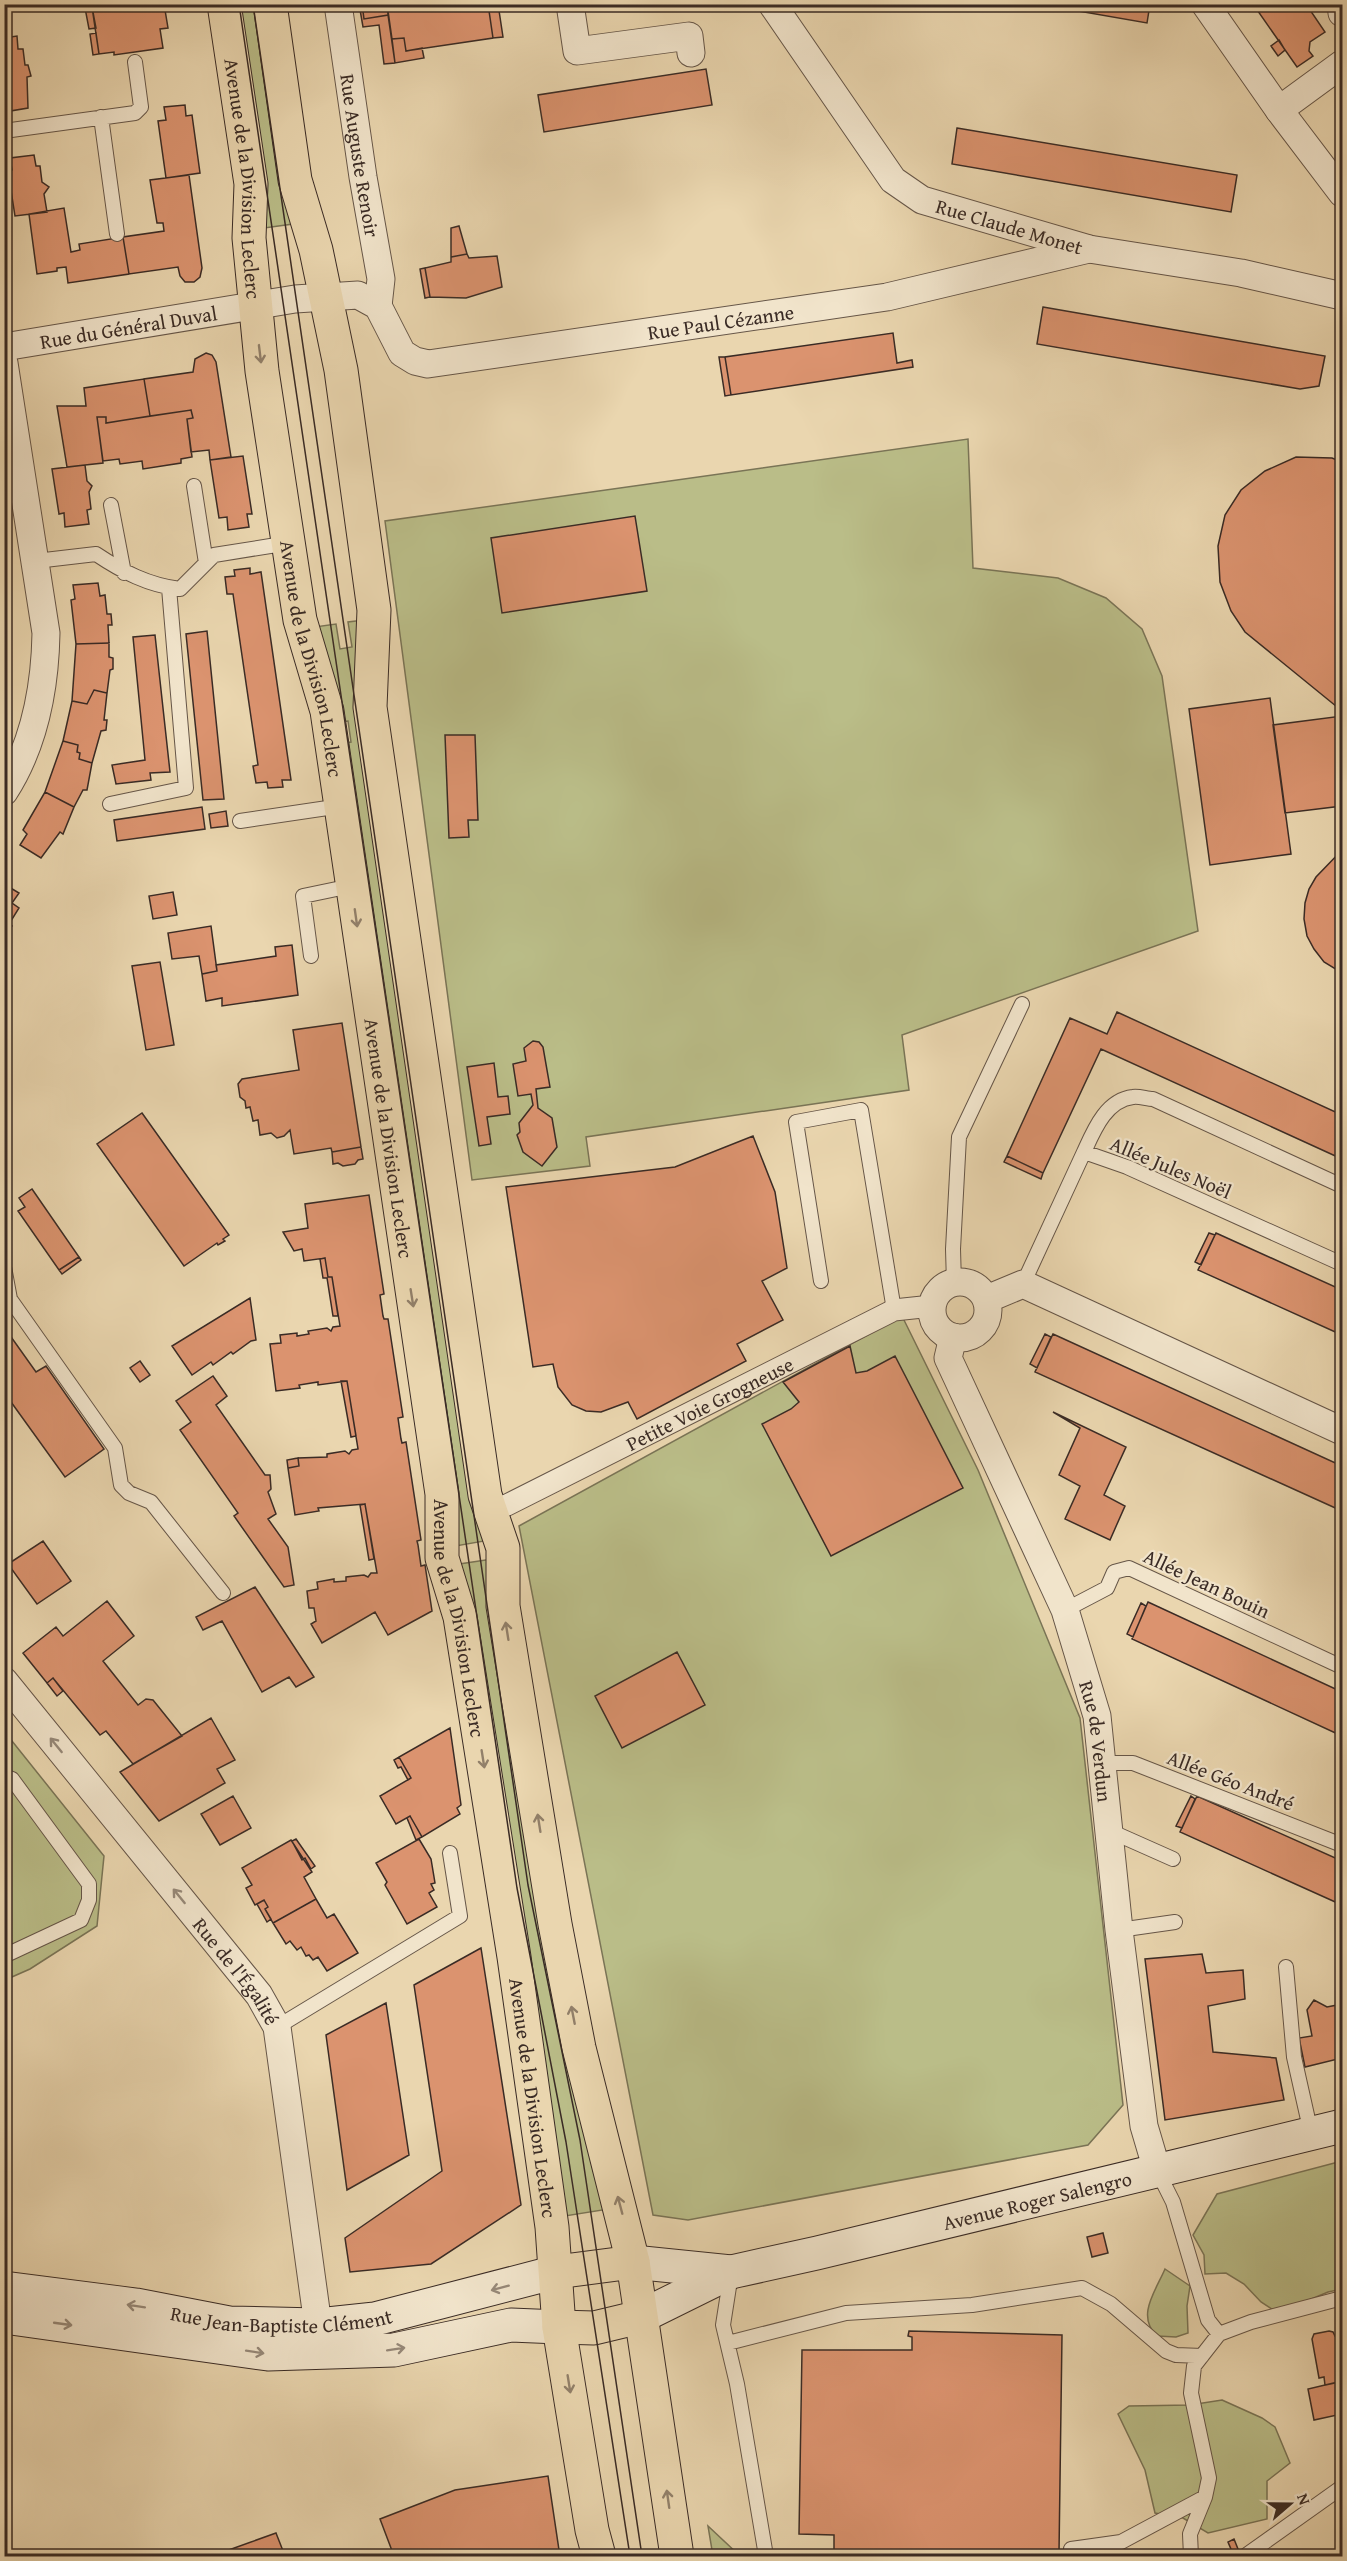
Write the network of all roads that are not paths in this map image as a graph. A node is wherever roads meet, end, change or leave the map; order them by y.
1 (224, 4) edge
2 (270, 4) edge
3 (338, 4) edge
4 (570, 4) edge
5 (772, 4) edge
6 (1205, 4) edge
7 (1341, 4) edge
8 (1342, 13) edge
9 (691, 53) dead end
10 (135, 62) dead end
11 (1342, 64) edge
12 (1279, 110) junction
13 (101, 117) junction
14 (4, 131) edge
15 (1342, 193) edge
16 (117, 234) dead end
17 (1089, 249) junction
18 (1342, 296) edge
19 (324, 297) junction
20 (368, 301) junction
21 (254, 307) junction
22 (4, 347) edge
23 (4, 363) edge
24 (10, 425) edge
25 (194, 486) dead end
26 (111, 504) dead end
27 (289, 543) junction
28 (36, 561) junction
29 (206, 563) junction
30 (124, 573) junction
31 (169, 588) junction
32 (4, 792) edge
33 (110, 804) dead end
34 (340, 806) junction
35 (240, 821) dead end
36 (351, 886) junction
37 (311, 956) dead end
38 (1022, 1004) dead end
39 (1084, 1152) junction
40 (1342, 1186) edge
41 (1342, 1264) edge
42 (4, 1267) edge
43 (821, 1281) dead end
44 (954, 1283) junction
45 (1023, 1284) junction
46 (987, 1299) junction
47 (932, 1305) junction
48 (894, 1310) junction
49 (953, 1337) junction
50 (1342, 1431) edge
51 (490, 1509) junction
52 (223, 1593) dead end
53 (1065, 1610) junction
54 (1342, 1667) edge
55 (4, 1681) edge
56 (1102, 1763) junction
57 (4, 1776) edge
58 (1110, 1831) junction
59 (1342, 1845) edge
60 (450, 1853) dead end
61 (1173, 1859) dead end
62 (1175, 1922) dead end
63 (1119, 1930) junction
64 (4, 1956) edge
65 (1286, 1967) dead end
66 (277, 2027) junction
67 (1342, 2126) edge
68 (1311, 2134) junction
69 (1157, 2170) junction
70 (633, 2262) junction
71 (556, 2272) junction
72 (731, 2272) junction
73 (4, 2288) edge
74 (1342, 2298) edge
75 (4, 2317) edge
76 (640, 2317) junction
77 (318, 2325) junction
78 (559, 2327) junction
79 (1219, 2334) junction
80 (728, 2343) junction
81 (1202, 2356) junction
82 (1342, 2487) edge
83 (1205, 2497) junction
84 (1071, 2550) dead end
85 (599, 2556) edge
86 (676, 2556) edge
87 (765, 2556) edge
88 (1191, 2556) edge
89 (1245, 2556) edge

1 - 21 main road, Avenue de la Division Leclerc
2 - 19 main road
3 - 20 street, Rue Auguste Renoir
4 - 9 street
5 - 17 street, Rue Claude Monet
6 - 12 street
7 - 8 street
10 - 13 lane
11 - 12 street
12 - 15 street
13 - 14 lane
13 - 16 lane
17 - 18 street, Rue Claude Monet
17 - 20 street, Rue Paul Cézanne
19 - 20 street, Rue du Général Duval
19 - 21 street, Rue du Général Duval
19 - 51 main road
21 - 22 street, Rue du Général Duval
21 -> 27 main road, Avenue de la Division Leclerc
23 - 24 street
24 - 28 street
25 - 29 lane
26 - 30 lane
27 - 29 lane
27 - 34 main road, Avenue de la Division Leclerc
28 - 30 lane
28 - 32 street
29 - 31 lane
30 - 31 lane
31 - 33 lane
34 - 35 lane
34 - 36 main road, Avenue de la Division Leclerc
36 - 37 lane
36 -> 71 main road, Avenue de la Division Leclerc
38 - 44 lane
39 - 40 lane
39 - 41 lane, Allée Jules Noël
39 - 45 lane, Allée Jules Noël
42 - 52 lane
43 - 48 lane
44 - 46 street
44 - 47 street
45 - 46 street
45 - 50 street
46 - 49 street
47 - 48 street, Petite Voie Grogneuse
47 - 49 street
48 - 51 street, Petite Voie Grogneuse
49 - 53 street, Rue de Verdun
70 -> 51 main road
53 - 54 lane, Allée Jean Bouin
53 - 56 street, Rue de Verdun
66 -> 55 street, Rue de l'Égalité
56 - 58 street, Rue de Verdun
56 - 59 lane, Allée Géo André
57 - 64 lane
58 - 61 lane
58 - 63 street, Rue de Verdun
60 - 66 lane
62 - 63 lane
63 - 69 street, Rue de Verdun
65 - 68 lane
66 - 77 street, Rue de l'Égalité
67 - 68 main road, Avenue Roger Salengro
68 - 69 main road, Avenue Roger Salengro
69 - 72 main road, Avenue Roger Salengro
69 - 79 lane
70 - 71 main road
70 - 72 main road, Avenue Roger Salengro
70 - 76 main road
71 -> 77 main road, Rue Jean-Baptiste Clément
71 - 78 main road, Avenue de la Division Leclerc
72 - 76 main road, Avenue Roger Salengro
72 - 80 lane
77 -> 73 main road, Rue Jean-Baptiste Clément
74 - 79 lane
75 -> 78 main road, Rue Jean-Baptiste Clément
76 - 78 main road
86 -> 76 main road
78 -> 85 main road
79 - 81 lane
80 - 81 lane
80 - 87 lane
81 - 83 lane
82 - 89 lane
83 - 84 lane
83 - 88 lane

